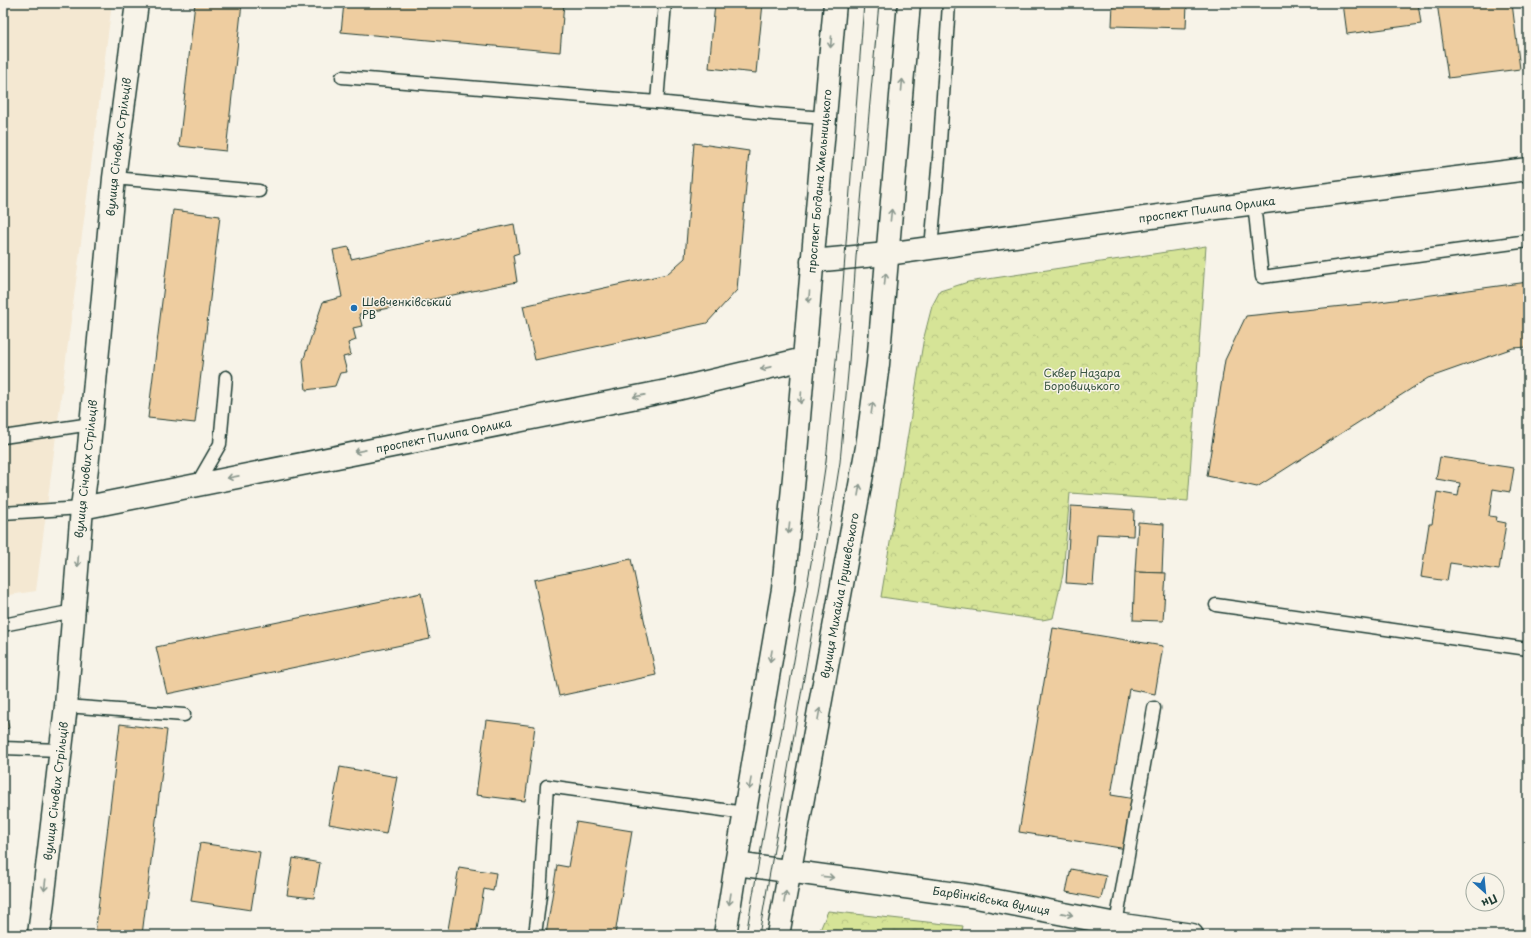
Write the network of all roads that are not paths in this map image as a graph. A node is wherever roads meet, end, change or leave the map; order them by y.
1 (137, 3) edge
2 (665, 3) edge
3 (834, 3) edge
4 (909, 3) edge
5 (949, 3) edge
6 (342, 77) dead end
7 (657, 102) junction
8 (824, 118) junction
9 (1528, 169) edge
10 (114, 178) junction
11 (259, 190) dead end
12 (1254, 203) junction
13 (1528, 241) edge
14 (931, 248) junction
15 (887, 254) junction
16 (812, 261) junction
17 (804, 359) junction
18 (226, 377) dead end
19 (91, 424) junction
20 (3, 437) edge
21 (197, 484) junction
22 (82, 508) junction
23 (3, 513) edge
24 (1216, 605) dead end
25 (74, 611) junction
26 (3, 626) edge
27 (1528, 649) edge
28 (66, 706) junction
29 (1154, 708) dead end
30 (184, 715) dead end
31 (3, 748) edge
32 (60, 750) junction
33 (745, 813) junction
34 (736, 864) junction
35 (789, 872) junction
36 (1116, 924) junction
37 (39, 935) edge
38 (535, 935) edge
39 (724, 935) edge
40 (778, 935) edge
41 (1192, 935) edge

1 - 10 main road, вулиця Січових Стрільців
2 - 7 lane
3 -> 8 main road, проспект Богдана Хмельницького
15 -> 4 main road
5 - 14 lane
6 - 7 lane
7 - 8 lane
8 - 16 main road, проспект Богдана Хмельницького
9 - 12 main road, проспект Пилипа Орлика
10 - 11 lane
10 - 19 main road, вулиця Січових Стрільців
12 - 13 lane
12 - 14 main road, проспект Пилипа Орлика
14 - 15 main road, проспект Пилипа Орлика
15 - 16 main road, проспект Пилипа Орлика
35 -> 15 main road, вулиця Михайла Грушевського
16 -> 17 main road, проспект Богдана Хмельницького
17 -> 21 main road, проспект Пилипа Орлика
17 -> 33 main road
18 - 21 lane
19 - 20 lane
19 - 22 main road, вулиця Січових Стрільців
21 - 22 main road, проспект Пилипа Орлика
22 - 23 lane
22 -> 25 main road, вулиця Січових Стрільців
24 - 27 lane
25 - 26 lane
25 - 28 main road, вулиця Січових Стрільців
28 - 30 lane
28 - 32 main road, вулиця Січових Стрільців
29 - 36 lane
31 - 32 lane
32 -> 37 main road, вулиця Січових Стрільців
33 - 34 main road
33 - 38 lane
34 - 35 main road, Барвінківська вулиця
34 -> 39 main road
35 -> 36 main road, Барвінківська вулиця
40 -> 35 main road, вулиця Михайла Грушевського
36 - 41 main road, Барвінківська вулиця

